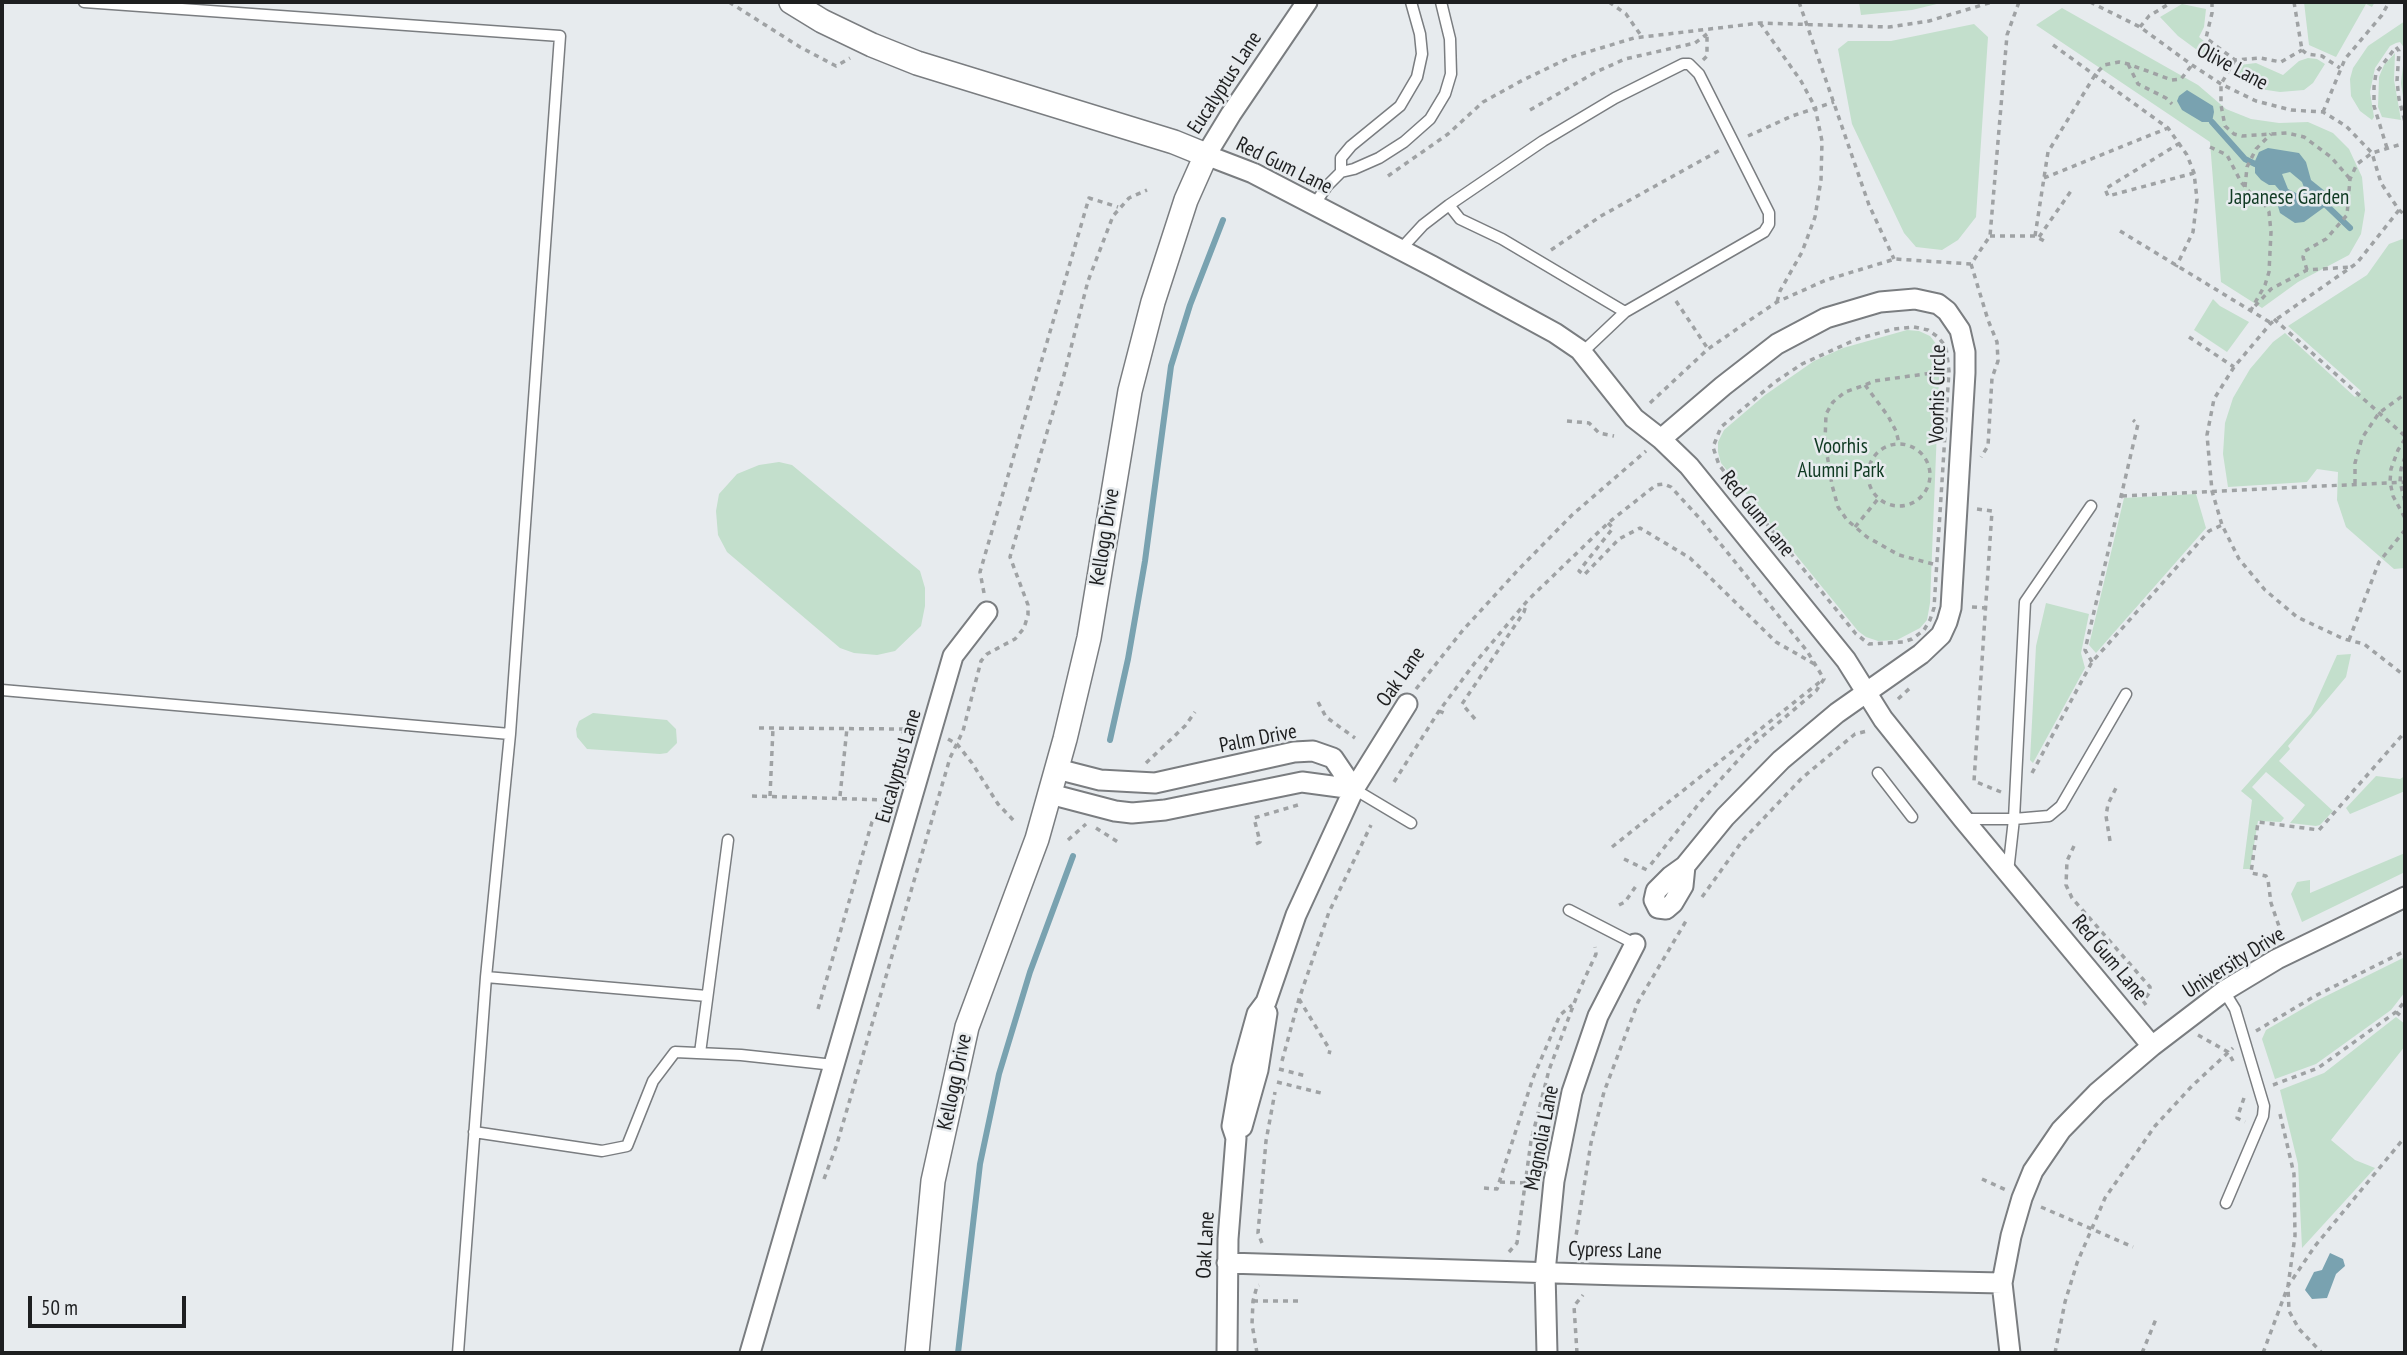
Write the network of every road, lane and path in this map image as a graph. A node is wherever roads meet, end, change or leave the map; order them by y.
1 (84, 2) edge
2 (729, 2) edge
3 (791, 2) edge
4 (1307, 2) edge
5 (1411, 2) edge
6 (1441, 2) edge
7 (1609, 2) edge
8 (1799, 2) edge
9 (2019, 2) edge
10 (2090, 2) edge
11 (2172, 2) edge
12 (2212, 2) edge
13 (2294, 2) edge
14 (2389, 2) edge
15 (1760, 23) dead end
16 (2140, 27) junction
17 (1707, 28) dead end
18 (1707, 34) junction
19 (1642, 37) dead end
20 (872, 45) junction
21 (2053, 45) dead end
22 (2302, 50) junction
23 (2235, 60) junction
24 (2128, 64) junction
25 (2192, 65) junction
26 (1695, 68) junction
27 (2340, 69) junction
28 (2095, 75) junction
29 (2221, 84) junction
30 (1834, 102) junction
31 (2172, 104) dead end
32 (1815, 107) junction
33 (1530, 110) dead end
34 (2323, 111) junction
35 (2405, 122) edge
36 (2168, 128) junction
37 (2271, 134) junction
38 (1733, 143) junction
39 (2180, 143) junction
40 (2405, 143) edge
41 (2210, 147) dead end
42 (2387, 148) junction
43 (2372, 153) junction
44 (1206, 155) junction
45 (1341, 172) junction
46 (2193, 173) junction
47 (2043, 178) junction
48 (2350, 179) junction
49 (2245, 187) junction
50 (1147, 190) dead end
51 (2071, 191) dead end
52 (1314, 205) junction
53 (1449, 205) junction
54 (1119, 208) junction
55 (2399, 210) junction
56 (2405, 215) edge
57 (2120, 231) dead end
58 (2037, 237) junction
59 (2048, 243) dead end
60 (1400, 250) junction
61 (1895, 259) dead end
62 (1536, 260) junction
63 (1971, 264) dead end
64 (2176, 267) junction
65 (2351, 267) junction
66 (2307, 270) junction
67 (1667, 287) junction
68 (1777, 302) dead end
69 (2251, 310) junction
70 (1625, 312) junction
71 (2273, 321) junction
72 (2189, 337) dead end
73 (1708, 349) dead end
74 (1580, 350) junction
75 (2234, 367) junction
76 (1949, 371) junction
77 (1865, 385) junction
78 (2405, 394) edge
79 (2379, 413) junction
80 (2133, 420) dead end
81 (1567, 421) dead end
82 (1614, 436) dead end
83 (2405, 438) edge
84 (1661, 439) junction
85 (1899, 443) junction
86 (2405, 457) edge
87 (1977, 464) dead end
88 (1931, 480) junction
89 (1942, 481) junction
90 (2390, 482) junction
91 (2402, 482) edge
92 (2355, 484) junction
93 (2212, 491) junction
94 (2122, 495) junction
95 (1878, 498) junction
96 (1975, 498) dead end
97 (2405, 502) edge
98 (2091, 506) dead end
99 (2405, 518) edge
100 (1608, 523) junction
101 (2222, 525) junction
102 (1855, 527) junction
103 (2405, 530) edge
104 (1937, 565) junction
105 (1528, 600) junction
106 (987, 612) joint
107 (2349, 640) junction
108 (2092, 662) junction
109 (1816, 665) junction
110 (2405, 676) edge
111 (1824, 679) junction
112 (2, 690) edge
113 (1866, 692) junction
114 (2126, 694) dead end
115 (1318, 702) dead end
116 (1407, 704) joint
117 (1439, 710) junction
118 (1195, 712) dead end
119 (1446, 714) dead end
120 (1475, 719) dead end
121 (759, 728) dead end
122 (847, 728) junction
123 (773, 729) junction
124 (904, 729) junction
125 (916, 729) dead end
126 (1867, 731) dead end
127 (2405, 732) edge
128 (510, 734) junction
129 (944, 735) dead end
130 (1355, 738) dead end
131 (957, 744) junction
132 (1142, 768) dead end
133 (1057, 769) junction
134 (1878, 773) dead end
135 (2016, 775) junction
136 (1394, 782) dead end
137 (2118, 786) dead end
138 (1354, 789) junction
139 (1050, 794) junction
140 (752, 796) dead end
141 (771, 796) junction
142 (840, 797) junction
143 (2015, 799) junction
144 (888, 800) junction
145 (1298, 805) dead end
146 (1912, 817) dead end
147 (1963, 819) junction
148 (2014, 819) junction
149 (1016, 823) dead end
150 (1411, 823) dead end
151 (1371, 825) dead end
152 (728, 840) dead end
153 (1068, 840) dead end
154 (2110, 841) dead end
155 (1118, 842) dead end
156 (1256, 844) dead end
157 (2074, 846) dead end
158 (1612, 847) dead end
159 (1624, 859) dead end
160 (1685, 866) dead end
161 (2008, 872) junction
162 (1640, 881) dead end
163 (2405, 897) edge
164 (1699, 901) dead end
165 (1619, 905) dead end
166 (1569, 910) dead end
167 (1692, 911) dead end
168 (2277, 939) dead end
169 (1635, 944) joint
170 (1595, 947) dead end
171 (2405, 951) edge
172 (486, 977) junction
173 (2224, 991) junction
174 (707, 996) junction
175 (1299, 999) junction
176 (2405, 1001) edge
177 (1574, 1003) junction
178 (2149, 1008) dead end
179 (818, 1009) dead end
180 (2396, 1012) junction
181 (2405, 1019) edge
182 (2194, 1032) dead end
183 (2245, 1039) junction
184 (2259, 1042) dead end
185 (2152, 1046) junction
186 (2228, 1052) junction
187 (700, 1053) junction
188 (1329, 1054) dead end
189 (2234, 1062) dead end
190 (835, 1066) junction
191 (2270, 1074) dead end
192 (1306, 1076) dead end
193 (1321, 1093) dead end
194 (2246, 1094) dead end
195 (2279, 1110) dead end
196 (2258, 1128) junction
197 (474, 1132) junction
198 (2405, 1137) edge
199 (1982, 1179) dead end
200 (1500, 1182) junction
201 (1524, 1183) junction
202 (1484, 1188) dead end
203 (820, 1189) dead end
204 (2008, 1191) dead end
205 (2226, 1203) dead end
206 (2036, 1204) dead end
207 (2091, 1229) junction
208 (1271, 1246) dead end
209 (2133, 1247) dead end
210 (1500, 1252) dead end
211 (1584, 1255) dead end
212 (1227, 1263) junction
213 (1545, 1272) junction
214 (1265, 1283) dead end
215 (2002, 1283) junction
216 (2288, 1286) junction
217 (1590, 1290) dead end
218 (1253, 1301) junction
219 (1299, 1301) dead end
220 (2156, 1319) dead end
221 (458, 1353) edge
222 (750, 1353) edge
223 (917, 1353) edge
224 (1227, 1353) edge
225 (1257, 1353) edge
226 (1547, 1353) edge
227 (1577, 1353) edge
228 (2010, 1353) edge
229 (2055, 1353) edge
230 (2142, 1353) edge
231 (2263, 1353) edge
232 (2322, 1353) edge

1 - 128 lane
2 - 20 path
3 - 20 street
4 - 44 street, Eucalyptus Lane
5 - 45 lane
6 - 45 lane
7 - 19 path
8 - 30 path
9 - 58 path
10 - 16 path, Olive Lane
11 - 16 path
12 - 23 path
13 - 22 path
14 - 27 path
15 - 32 path
16 - 25 path, Olive Lane
17 - 18 path
18 - 26 path
18 - 33 path
20 - 44 street
21 - 28 path
22 - 23 path
22 - 27 path
23 - 29 path
24 - 25 path
24 - 28 path
24 - 31 path
25 - 29 path, Olive Lane
26 - 38 lane
26 - 53 lane
27 - 34 path
28 - 36 path
28 - 47 path
29 - 34 path, Olive Lane
29 - 37 path
30 - 32 path
30 - 61 path
32 - 38 path
32 - 68 path
34 - 43 path
35 - 42 path
36 - 39 path
36 - 47 path
37 - 48 path
37 - 49 path
38 - 62 path
38 - 67 lane
39 - 46 path
39 - 46 path
40 - 42 path
41 - 49 path
42 - 43 path
43 - 48 path
43 - 55 path
44 - 52 street, Red Gum Lane
44 - 133 street, Kellogg Drive
45 - 52 lane
46 - 64 path
47 - 58 path
48 - 66 path
49 - 69 path
50 - 54 path
51 - 58 path
52 - 60 street, Red Gum Lane
53 - 60 lane
53 - 62 lane
54 - 106 path
54 - 131 path
55 - 56 path
55 - 65 path
57 - 64 path
58 - 59 path
60 - 74 street, Red Gum Lane
62 - 70 lane
63 - 87 path
64 - 69 path
65 - 66 path
65 - 71 path
66 - 69 path
67 - 70 lane
67 - 73 path
69 - 71 path
70 - 74 lane
71 - 75 path
71 - 79 path
72 - 75 path
74 - 84 street, Red Gum Lane
75 - 93 path
76 - 77 path
76 - 89 path
76 - 104 path
77 - 85 path
77 - 102 path
78 - 79 path
79 - 83 path
79 - 92 path
80 - 94 path
81 - 82 path
83 - 90 path
84 - 113 street, Red Gum Lane
84 - 113 street, Voorhis Circle
84 - 116 path, Oak Lane
85 - 88 path
85 - 95 path
86 - 91 path
88 - 89 path
88 - 95 path
89 - 104 path
90 - 91 path
90 - 92 path
90 - 99 path
91 - 97 path
92 - 93 path
93 - 94 path
93 - 101 path
94 - 108 path
95 - 102 path
96 - 143 path
98 - 135 lane
100 - 105 path
100 - 109 path
100 - 109 path
101 - 107 path
101 - 108 path
102 - 104 path
103 - 107 path
105 - 117 path
105 - 120 path
106 - 190 street, Eucalyptus Lane
107 - 110 path
108 - 135 path
109 - 111 path
111 - 158 path
111 - 159 path
112 - 128 lane
113 - 147 street, Red Gum Lane
113 - 160 street
114 - 148 lane
115 - 130 path
116 - 138 street, Oak Lane
117 - 119 path
117 - 136 path
118 - 132 path
121 - 123 path
122 - 123 path
122 - 124 path
122 - 142 path
123 - 141 path
124 - 125 path
124 - 144 path
126 - 164 path
127 - 168 path
128 - 172 lane
129 - 131 path
131 - 149 path
131 - 203 path
133 - 138 street, Palm Drive
133 - 139 street, Kellogg Drive
134 - 146 lane
135 - 143 lane
137 - 154 path
138 - 139 street
138 - 150 lane
138 - 212 street, Oak Lane
139 - 223 street, Kellogg Drive
140 - 141 path
141 - 142 path
142 - 144 path
143 - 148 lane
144 - 179 path
145 - 156 path
147 - 148 lane
147 - 161 street, Red Gum Lane
148 - 161 lane
151 - 175 path
152 - 174 lane
153 - 155 path
157 - 178 path
161 - 185 street, Red Gum Lane
162 - 165 path
163 - 173 street, University Drive
166 - 169 lane
167 - 211 path
169 - 213 street, Magnolia Lane
170 - 177 path
171 - 184 path
172 - 174 lane
172 - 197 lane
173 - 183 lane
173 - 185 street, University Drive
174 - 187 lane
175 - 188 path
175 - 192 path
176 - 180 path
177 - 200 path
177 - 201 path
180 - 181 path
180 - 191 path
182 - 186 path
183 - 186 path
183 - 196 lane
185 - 215 street, University Drive
186 - 189 path
186 - 207 path
187 - 190 lane
187 - 197 lane
190 - 222 street, Eucalyptus Lane
193 - 208 path
194 - 196 path
195 - 216 path
196 - 205 lane
197 - 221 lane
198 - 216 path
199 - 204 path
200 - 201 path
200 - 202 path
201 - 210 path
206 - 207 path
207 - 209 path
207 - 229 path
212 - 213 street, Cypress Lane
212 - 224 street, Oak Lane
213 - 215 street, Cypress Lane
213 - 226 street, Magnolia Lane
214 - 218 path
215 - 228 street, University Drive
216 - 231 path
216 - 232 path
217 - 227 path
218 - 219 path
218 - 225 path
220 - 230 path

